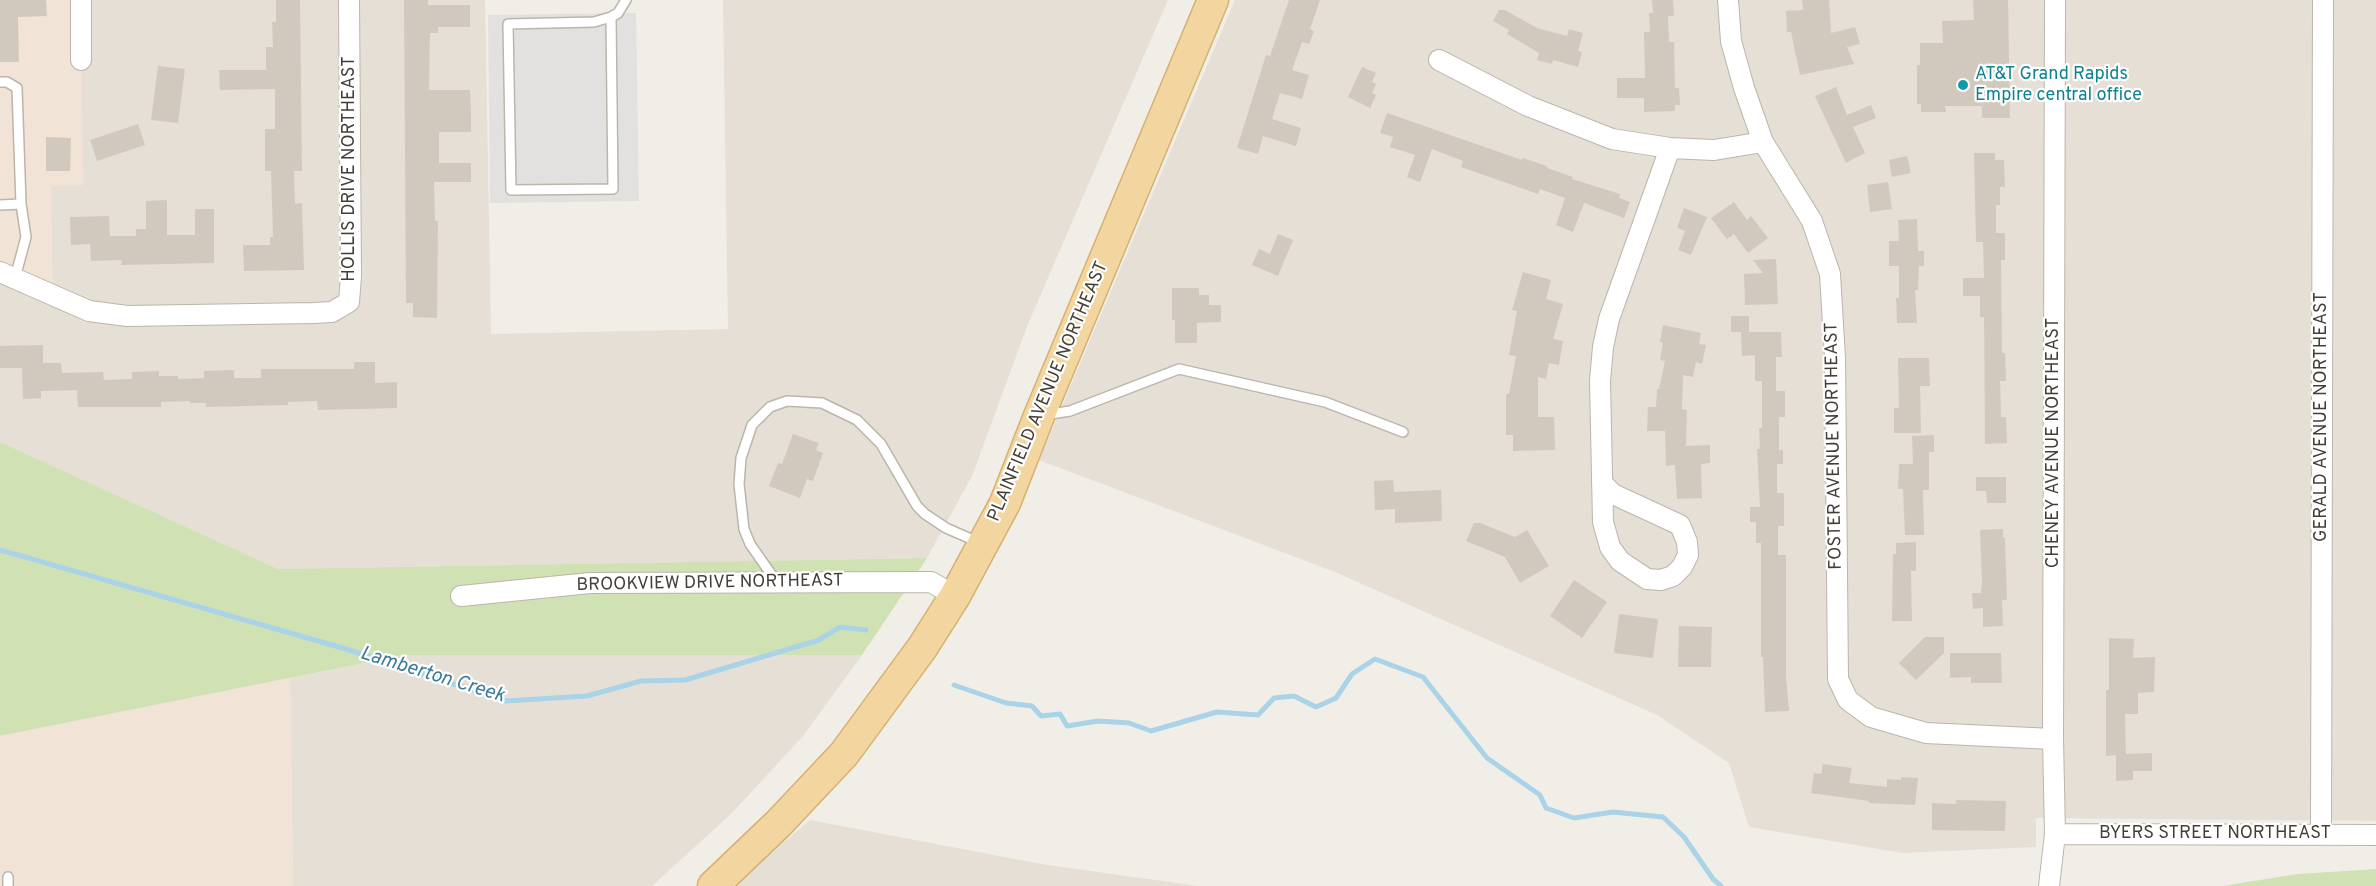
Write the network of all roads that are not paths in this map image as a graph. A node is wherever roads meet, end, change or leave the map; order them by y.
1 (81, 0) edge
2 (349, 0) edge
3 (626, 0) edge
4 (1213, 0) edge
5 (1728, 0) edge
6 (2055, 0) edge
7 (2323, 0) edge
8 (611, 17) junction
9 (81, 60) dead end
10 (1439, 60) dead end
11 (0, 82) edge
12 (1763, 142) junction
13 (1670, 148) junction
14 (21, 204) junction
15 (0, 205) edge
16 (8, 275) edge
17 (1039, 416) junction
18 (1404, 432) dead end
19 (1602, 483) junction
20 (983, 544) junction
21 (778, 582) junction
22 (461, 596) dead end
23 (955, 596) junction
24 (2052, 739) junction
25 (2055, 834) junction
26 (2321, 834) junction
27 (2376, 835) edge
28 (713, 886) edge
29 (2049, 886) edge

1 - 9 street
2 - 16 street, HOLLIS DRIVE NORTHEAST
3 - 8 lane
4 - 17 main road, PLAINFIELD AVENUE NORTHEAST
5 - 12 street, FOSTER AVENUE NORTHEAST
6 - 24 street, CHENEY AVENUE NORTHEAST
7 - 26 street, GERALD AVENUE NORTHEAST
8 - 8 lane
10 - 13 street
11 - 14 lane
12 - 13 street
12 - 24 street, FOSTER AVENUE NORTHEAST
13 - 19 street
14 - 15 lane
14 - 16 lane
17 - 18 lane
17 - 20 main road, PLAINFIELD AVENUE NORTHEAST
19 - 19 street
20 - 21 lane
20 - 23 main road, PLAINFIELD AVENUE NORTHEAST
21 - 22 street, BROOKVIEW DRIVE NORTHEAST
21 - 23 street, BROOKVIEW DRIVE NORTHEAST
23 - 28 main road, PLAINFIELD AVENUE NORTHEAST
24 - 25 street, CHENEY AVENUE NORTHEAST
25 - 26 street, BYERS STREET NORTHEAST
25 - 29 street, CHENEY AVENUE NORTHEAST
26 - 27 street, BYERS STREET NORTHEAST

